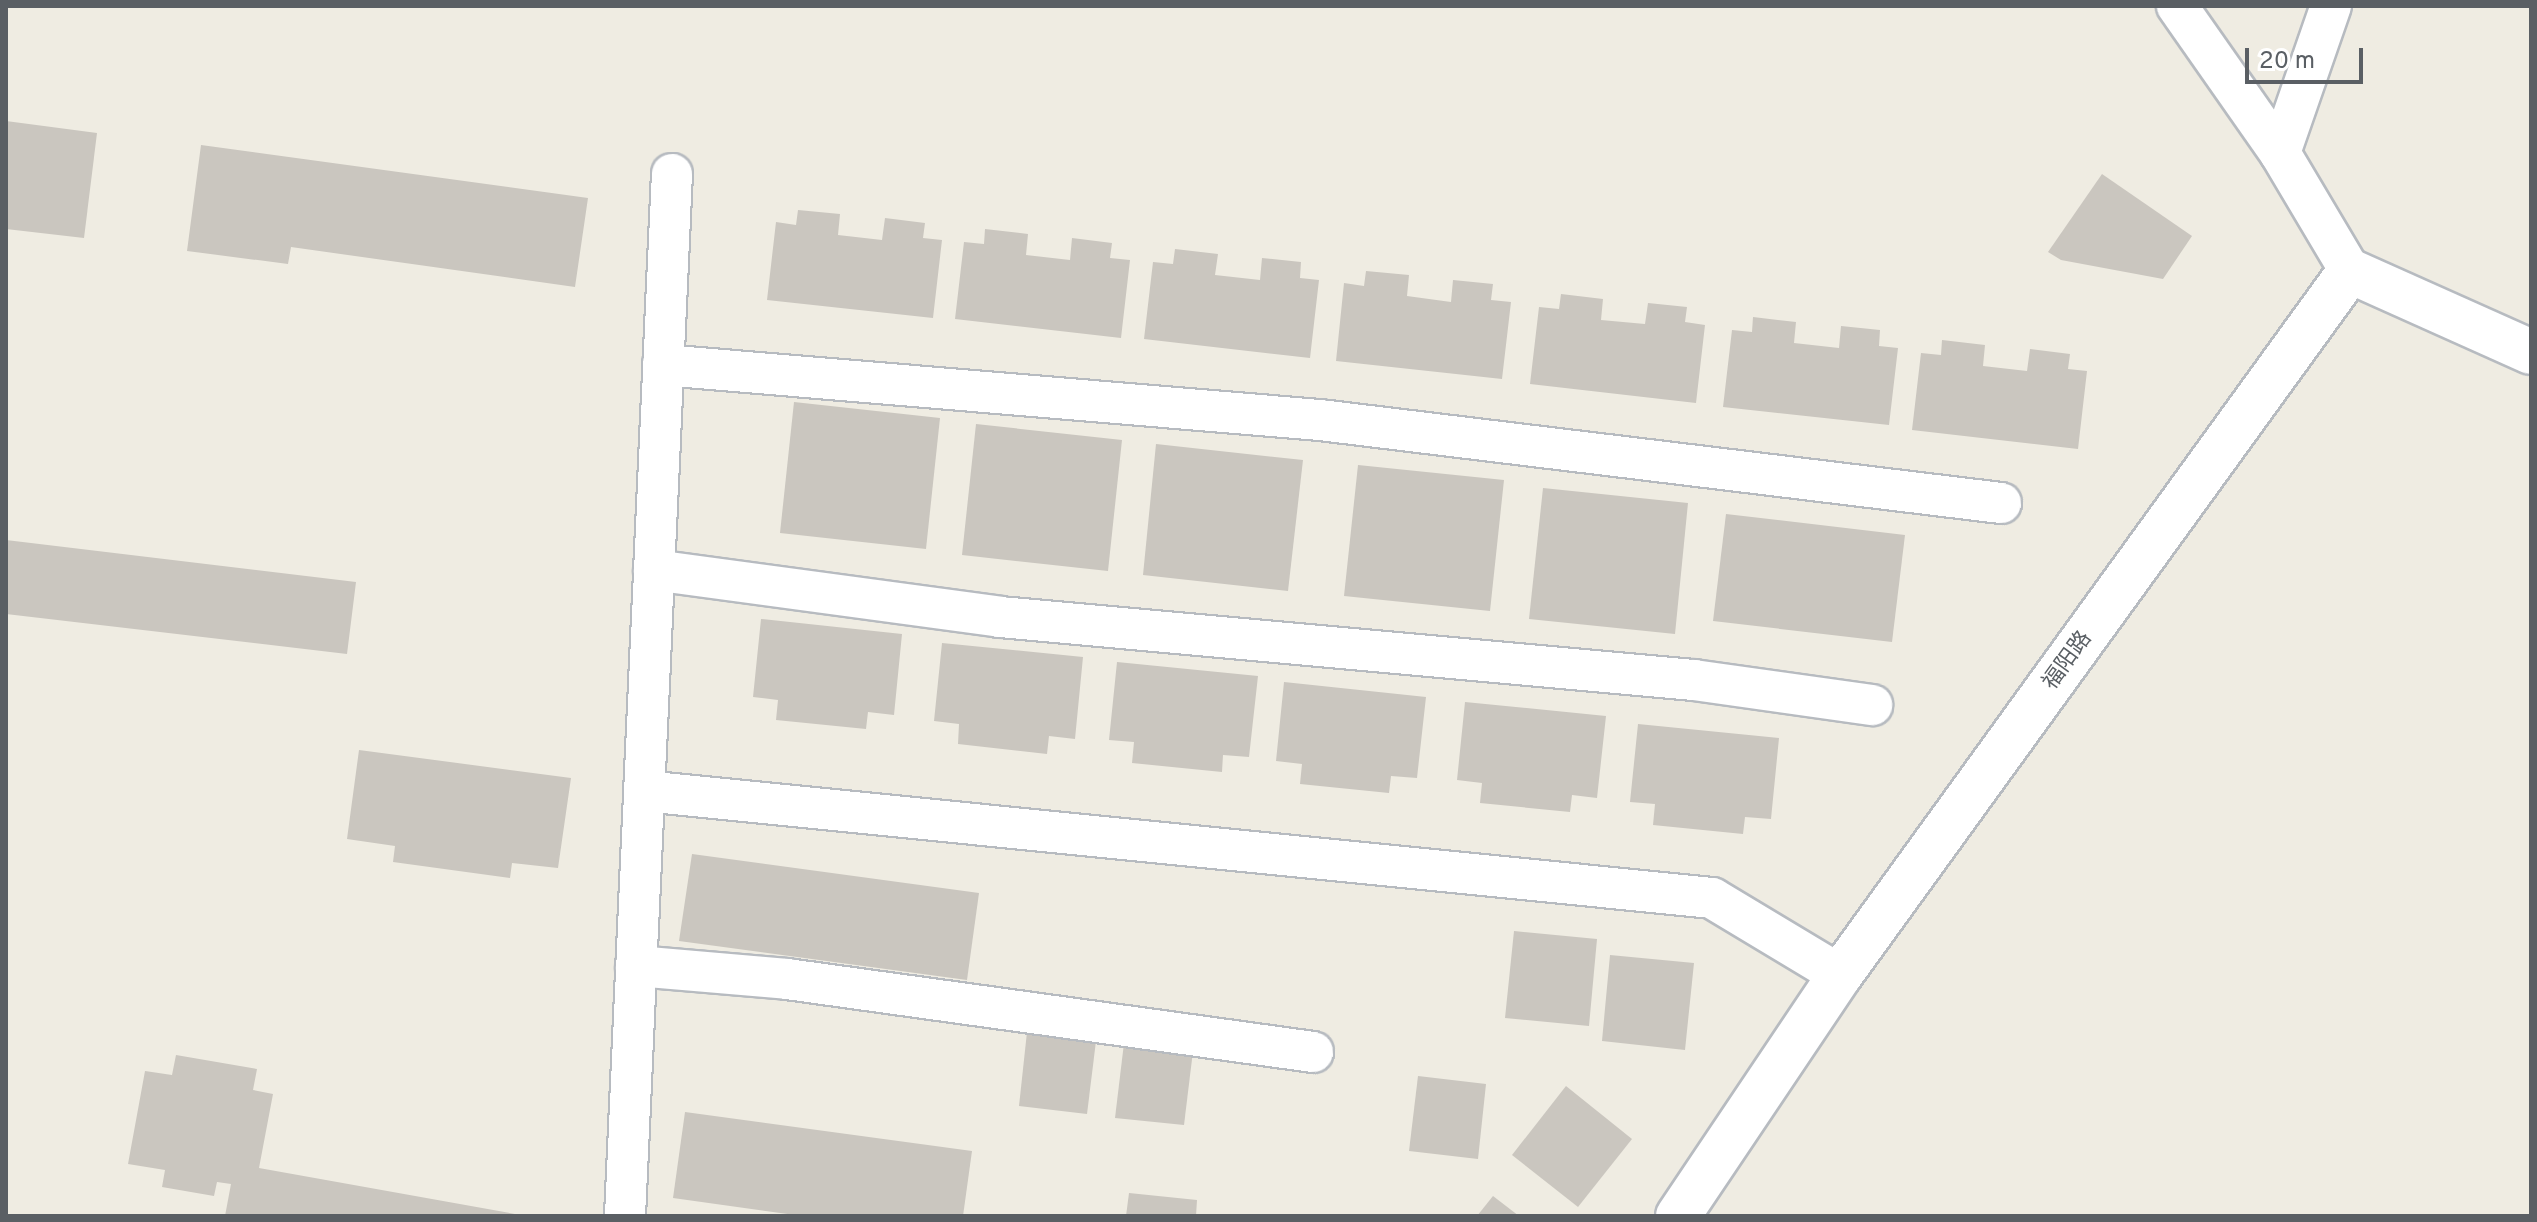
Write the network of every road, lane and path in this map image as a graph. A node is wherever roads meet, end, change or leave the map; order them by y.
1 (2177, 6) edge
2 (2331, 6) edge
3 (2280, 153) junction
4 (672, 174) dead end
5 (2350, 271) junction
6 (2531, 352) edge
7 (663, 365) junction
8 (2001, 503) dead end
9 (654, 570) junction
10 (1872, 705) dead end
11 (644, 791) junction
12 (636, 966) junction
13 (1840, 975) junction
14 (1313, 1052) dead end
15 (625, 1216) edge
16 (1678, 1216) edge

1 - 3 street
2 - 3 street
3 - 5 street
4 - 7 street
5 - 6 street
5 - 13 street, 福阳路
7 - 8 street
7 - 9 street
9 - 10 street
9 - 11 street
11 - 12 street
11 - 13 street
12 - 14 street
12 - 15 street
13 - 16 street, 福阳路

